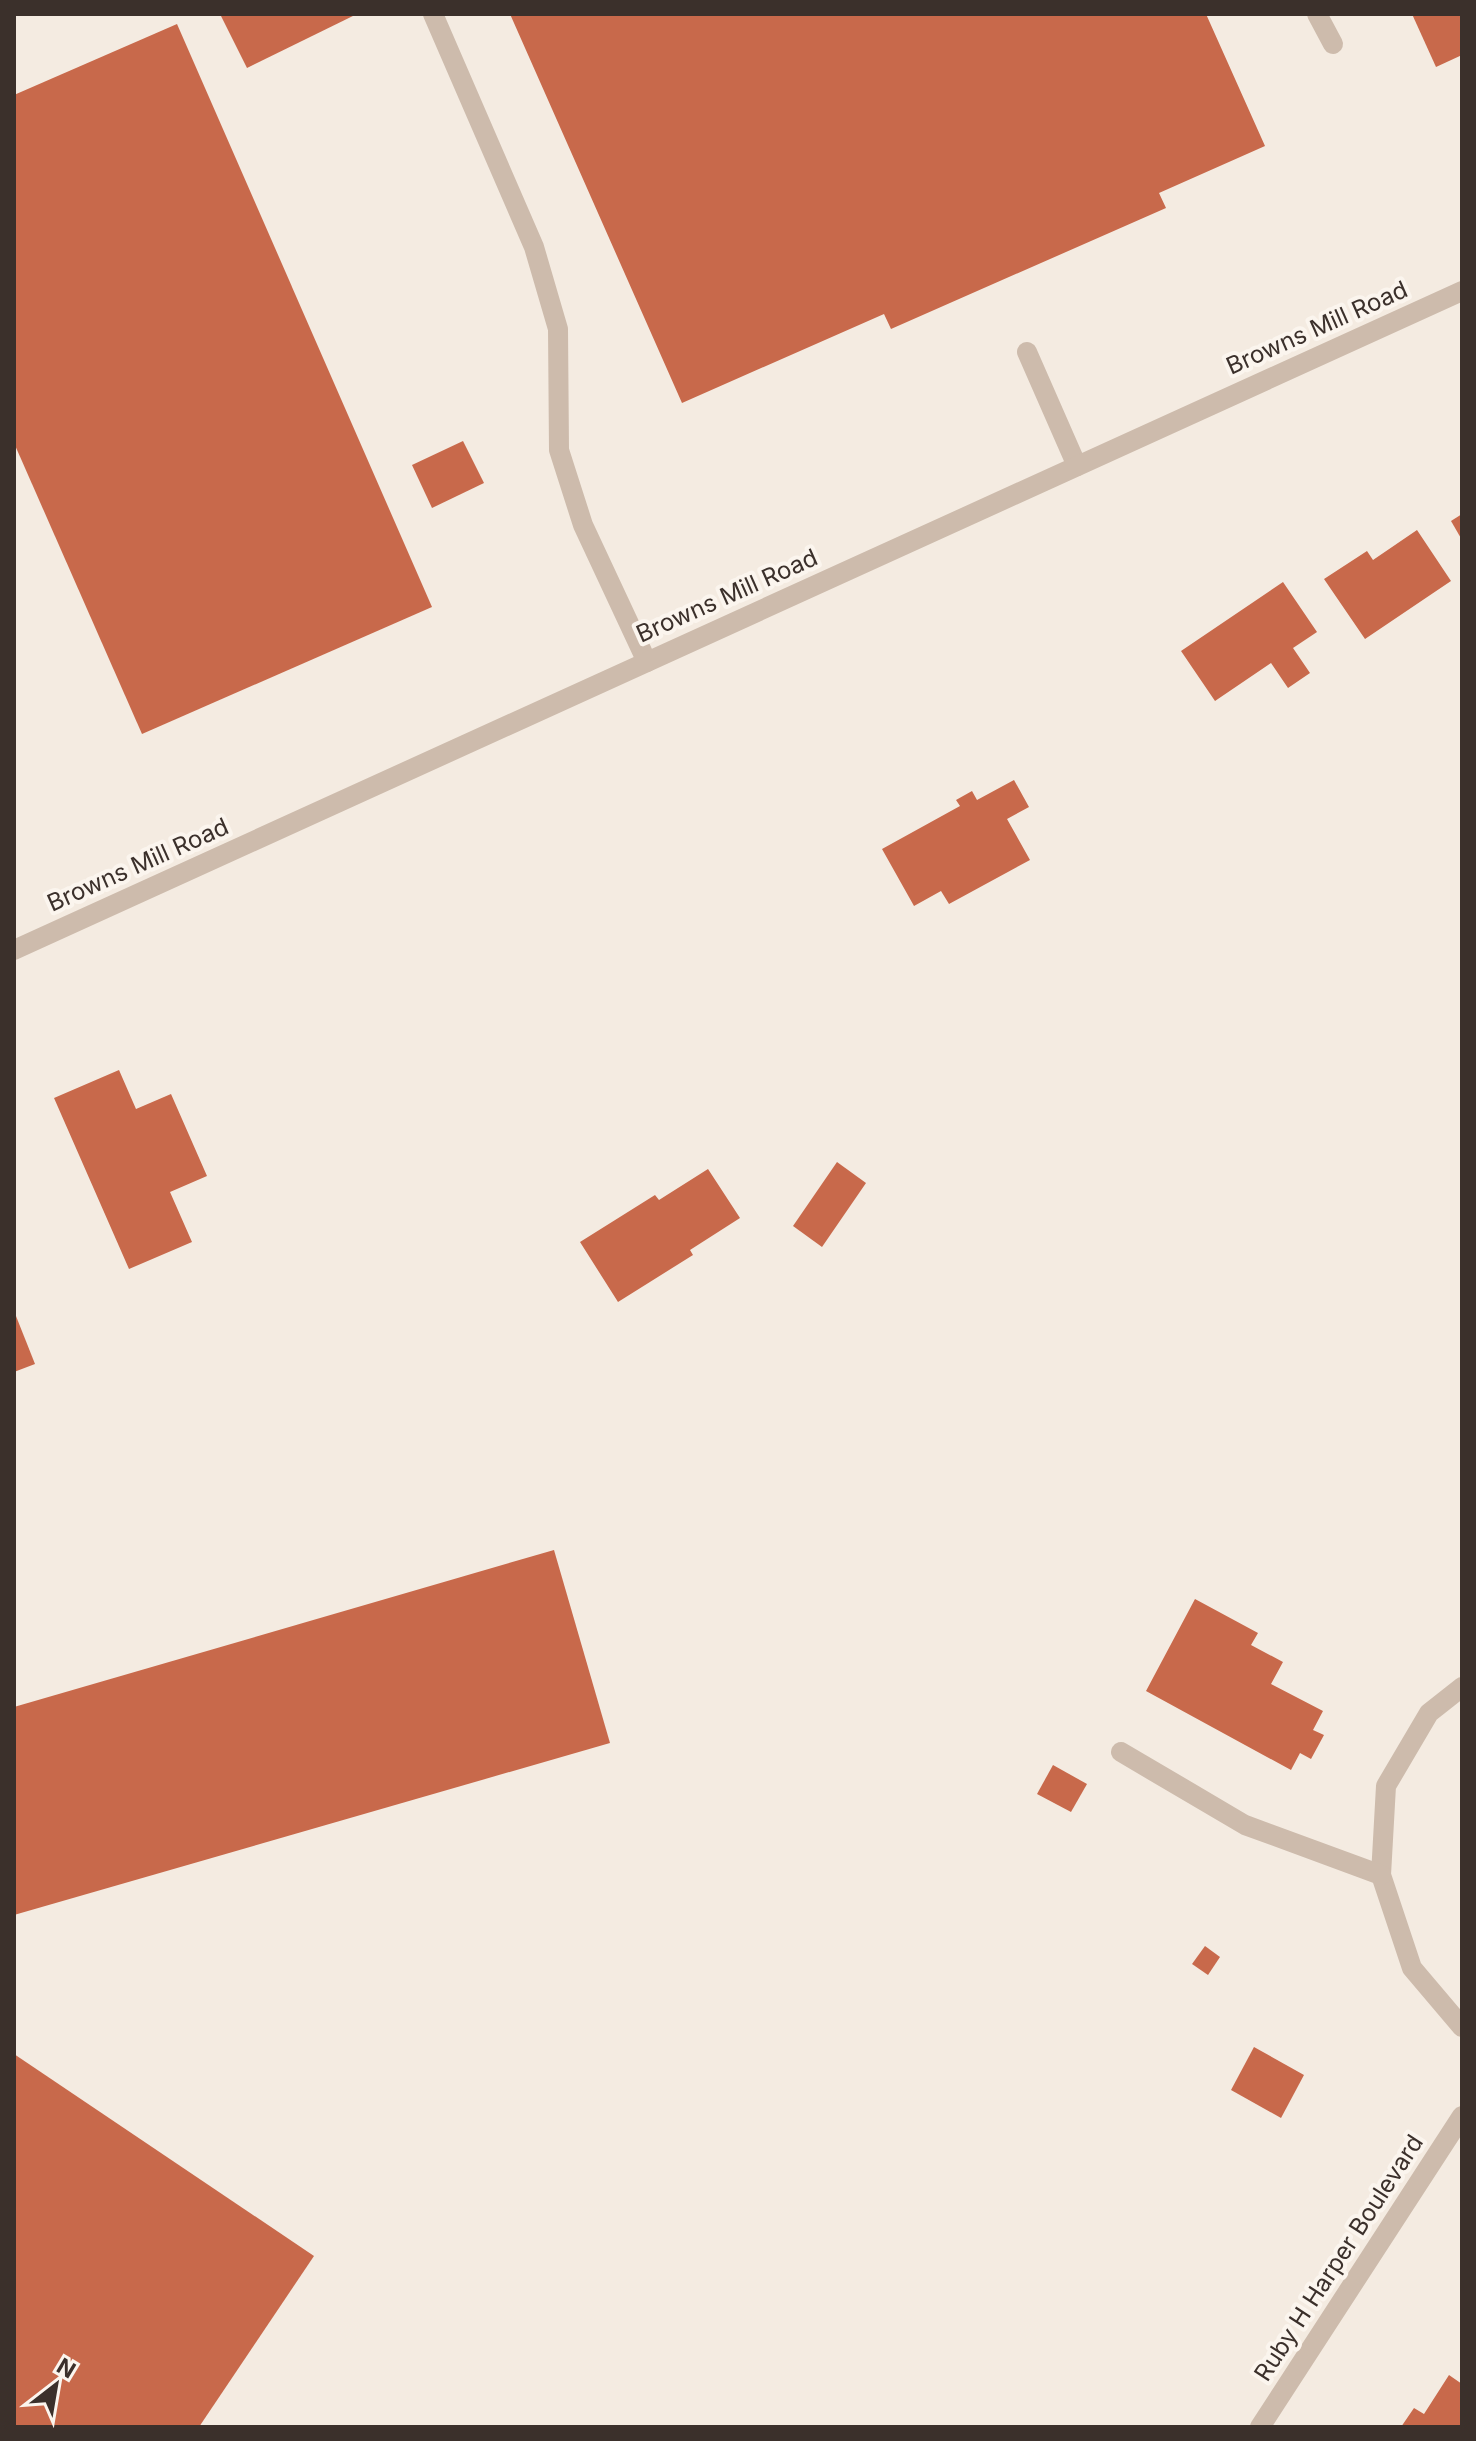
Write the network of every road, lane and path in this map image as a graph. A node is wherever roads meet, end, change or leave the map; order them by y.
1 (433, 14) edge
2 (1317, 14) edge
3 (1333, 44) dead end
4 (1462, 291) edge
5 (1027, 352) dead end
6 (1077, 466) junction
7 (647, 662) junction
8 (14, 950) edge
9 (1462, 1687) edge
10 (1121, 1752) dead end
11 (1381, 1875) junction
12 (1462, 2027) edge
13 (1462, 2116) edge
14 (1260, 2427) edge

1 - 7 street
2 - 3 street
4 - 6 street, Browns Mill Road
5 - 6 street
6 - 7 street, Browns Mill Road
7 - 8 street, Browns Mill Road
9 - 11 street
10 - 11 street
11 - 12 street
13 - 14 street, Ruby H Harper Boulevard

